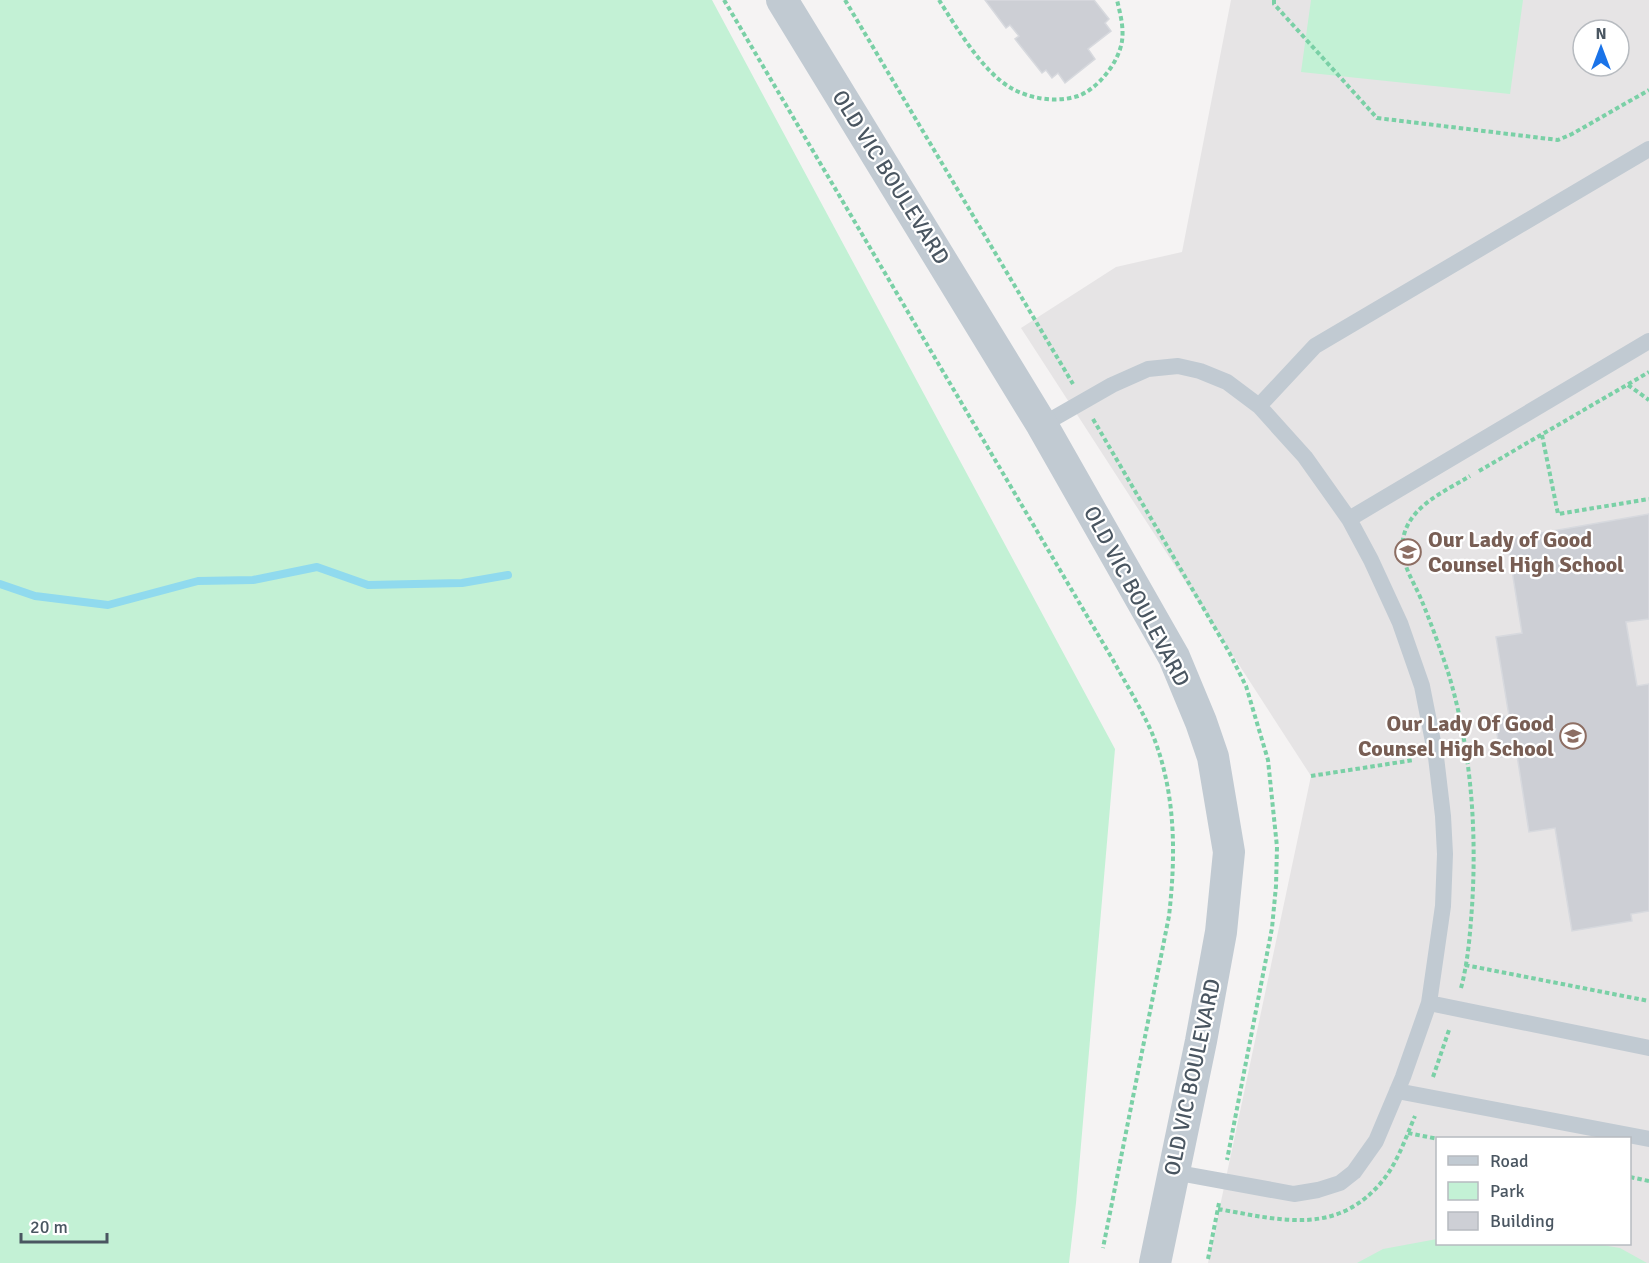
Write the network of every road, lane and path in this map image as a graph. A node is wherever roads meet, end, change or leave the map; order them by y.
1 (724, 0) edge
2 (782, 0) edge
3 (939, 0) edge
4 (1118, 0) edge
5 (1274, 0) edge
6 (1649, 90) edge
7 (1649, 149) edge
8 (1649, 341) edge
9 (1628, 385) dead end
10 (1649, 400) edge
11 (1259, 406) junction
12 (1042, 425) junction
13 (1542, 435) dead end
14 (1649, 499) edge
15 (1349, 519) junction
16 (1465, 752) dead end
17 (1436, 757) junction
18 (1311, 776) dead end
19 (1465, 965) dead end
20 (1649, 1001) edge
21 (1429, 1003) junction
22 (1649, 1048) edge
23 (1397, 1091) junction
24 (1408, 1133) dead end
25 (1436, 1139) edge
26 (1649, 1140) edge
27 (1173, 1172) junction
28 (1631, 1177) edge
29 (1649, 1181) edge
30 (1103, 1248) dead end
31 (1155, 1263) edge

1 - 30 path
2 - 12 street, OLD VIC BOULEVARD
3 - 4 path
5 - 6 path
7 - 11 lane
8 - 15 lane
9 - 10 path
11 - 12 lane
11 - 15 lane
12 - 27 street, OLD VIC BOULEVARD
13 - 14 path
15 - 17 lane
16 - 17 path
17 - 18 path
17 - 21 lane
19 - 20 path
21 - 22 lane
21 - 23 lane
23 - 26 lane
23 - 27 lane
24 - 25 path
27 - 31 street, OLD VIC BOULEVARD
28 - 29 path

